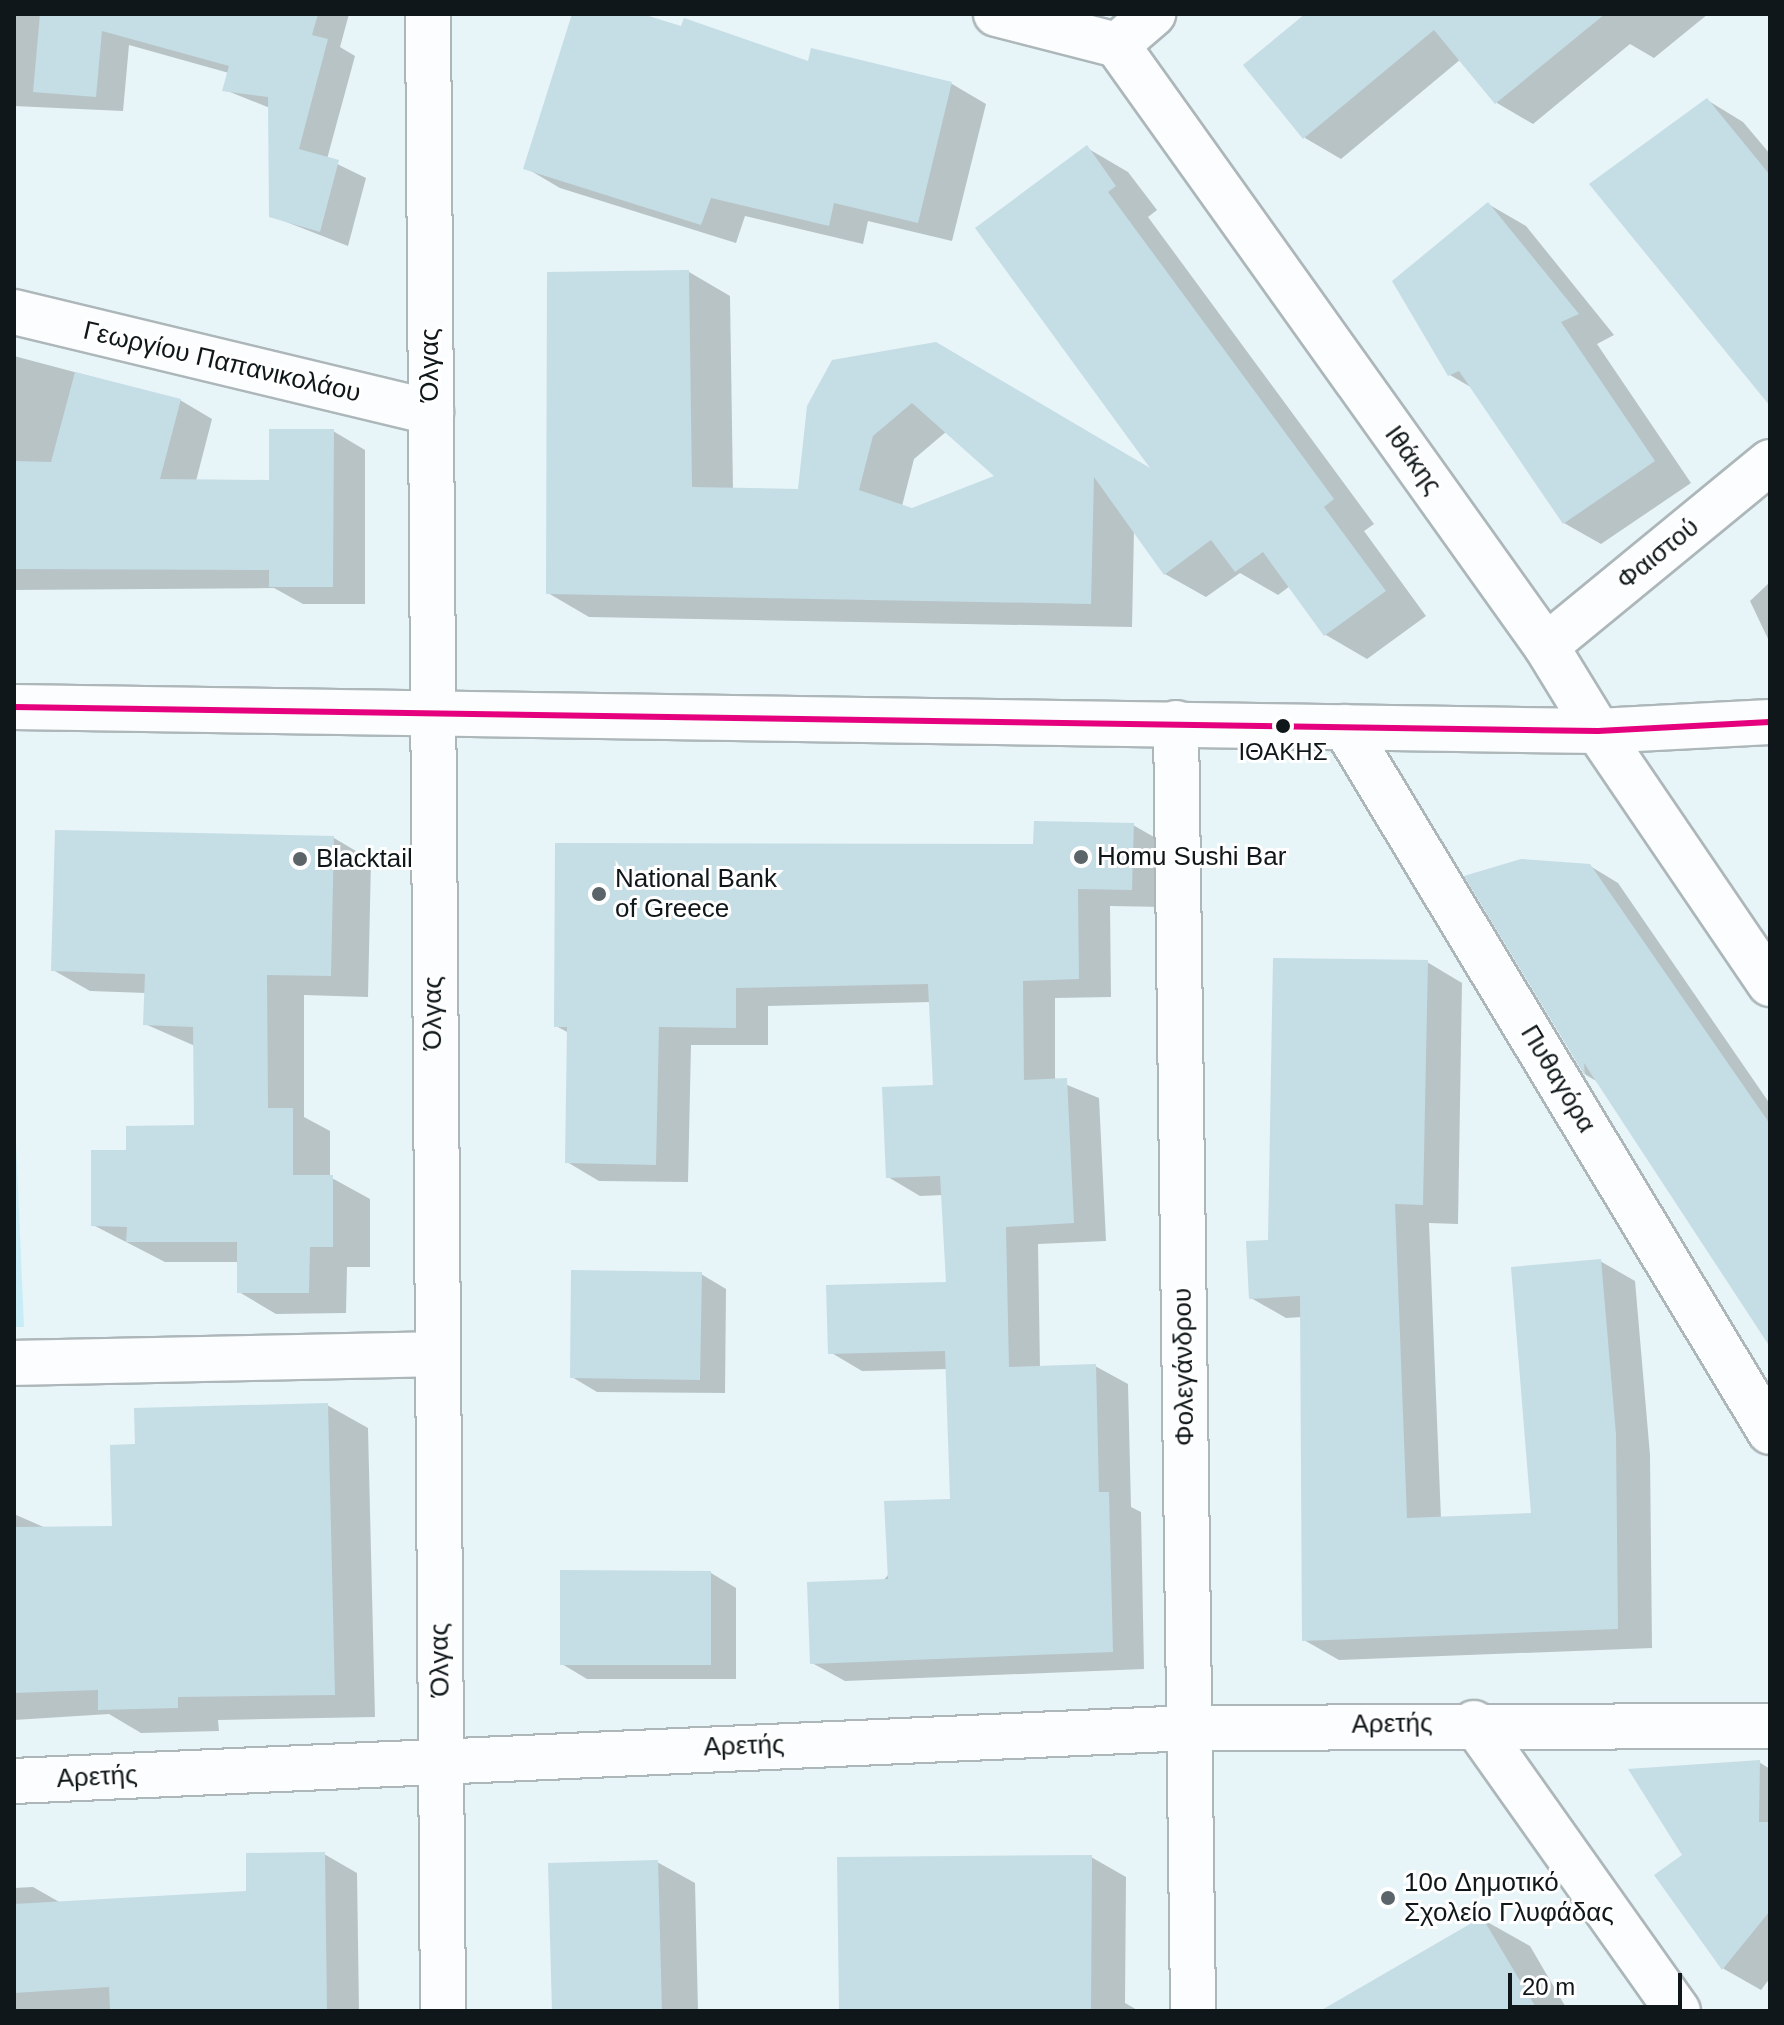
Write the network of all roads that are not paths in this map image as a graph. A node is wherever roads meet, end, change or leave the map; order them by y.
1 (428, 14) edge
2 (996, 14) edge
3 (1153, 14) edge
4 (1117, 45) junction
5 (14, 312) edge
6 (431, 412) junction
7 (1770, 462) edge
8 (1546, 646) junction
9 (14, 707) edge
10 (433, 712) junction
11 (1770, 722) edge
12 (1176, 723) junction
13 (1345, 727) junction
14 (1598, 731) junction
15 (1770, 984) edge
16 (434, 1354) junction
17 (14, 1363) edge
18 (1770, 1432) edge
19 (1474, 1723) junction
20 (1770, 1726) edge
21 (1189, 1728) junction
22 (443, 1759) junction
23 (14, 1781) edge
24 (443, 2011) edge
25 (1193, 2011) edge
26 (1678, 2011) edge

1 - 6 street, Όλγας
2 - 4 street
3 - 4 street
4 - 8 street, Ιθάκης
5 - 6 street, Γεωργίου Παπανικολάου
6 - 10 street, Όλγας
7 - 8 street, Φαιστού
8 - 14 street, Ιθάκης
9 - 10 street
10 - 12 street
10 - 16 street, Όλγας
11 - 14 street
12 - 13 street
12 - 21 street, Φολεγάνδρου
13 - 14 street
13 - 18 street, Πυθαγόρα
14 - 15 street, Ιθάκης
16 - 17 street
16 - 22 street, Όλγας
19 - 20 street, Αρετής
19 - 21 street, Αρετής
19 - 26 street
21 - 22 street, Αρετής
21 - 25 street, Φολεγάνδρου
22 - 23 street, Αρετής
22 - 24 street, Όλγας

